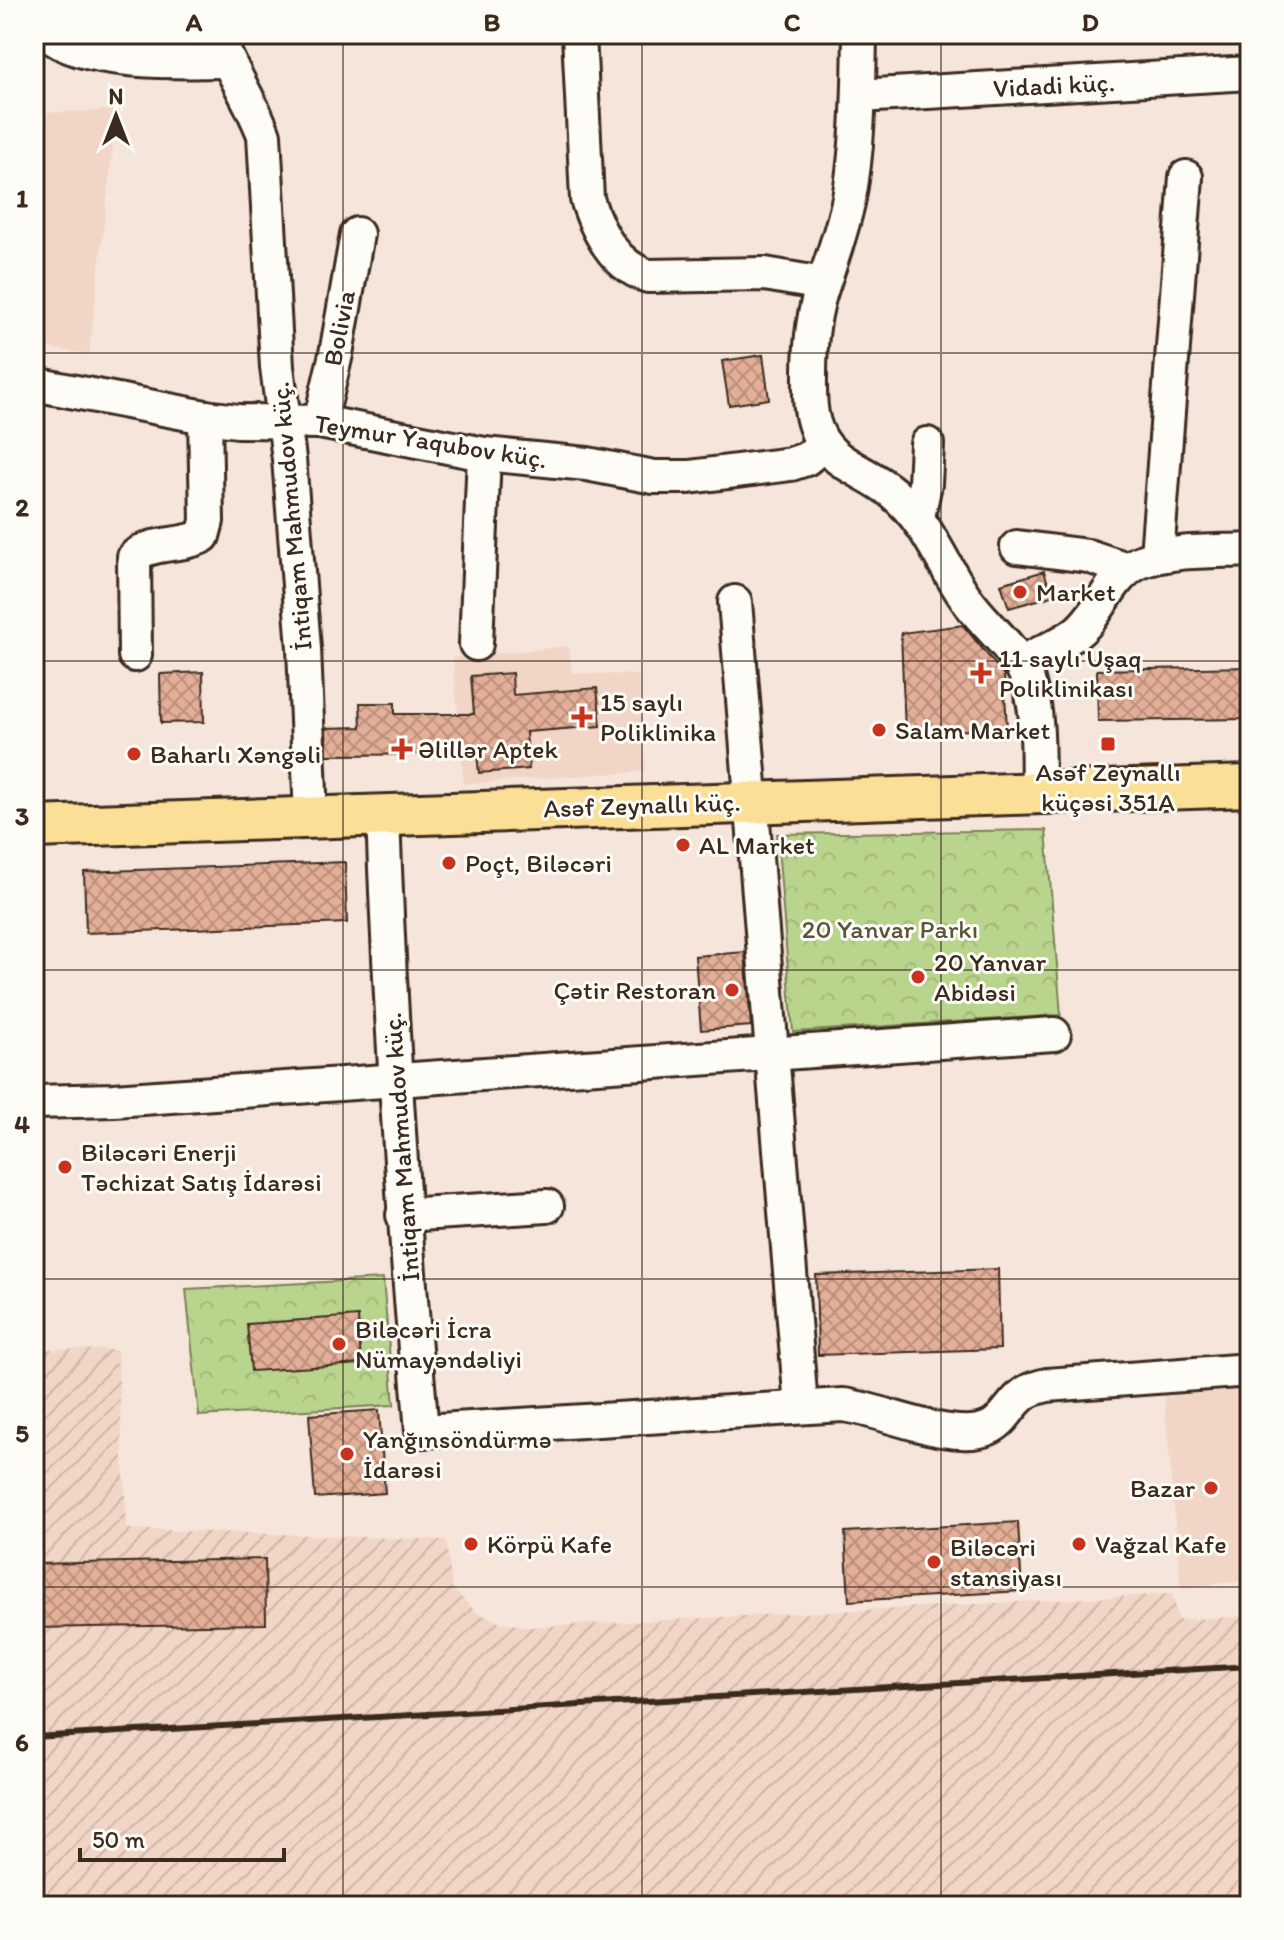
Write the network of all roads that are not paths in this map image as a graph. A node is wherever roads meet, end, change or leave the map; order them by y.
1 (48, 34) edge
2 (579, 34) edge
3 (860, 34) edge
4 (222, 47) edge
5 (1250, 73) edge
6 (859, 96) junction
7 (1186, 177) dead end
8 (357, 234) dead end
9 (823, 284) junction
10 (34, 384) edge
11 (205, 417) junction
12 (284, 422) junction
13 (320, 422) junction
14 (927, 444) dead end
15 (823, 445) junction
16 (484, 454) junction
17 (918, 517) junction
18 (1017, 547) dead end
19 (1250, 550) edge
20 (1157, 556) junction
21 (1127, 569) junction
22 (735, 602) dead end
23 (476, 644) dead end
24 (135, 655) dead end
25 (1021, 663) junction
26 (1250, 786) edge
27 (1038, 793) junction
28 (752, 802) junction
29 (383, 814) junction
30 (311, 817) junction
31 (34, 827) edge
32 (1054, 1034) dead end
33 (773, 1053) junction
34 (397, 1081) junction
35 (34, 1102) edge
36 (547, 1206) dead end
37 (403, 1215) junction
38 (1250, 1370) edge
39 (801, 1406) junction

1 - 4 street
2 - 9 street
3 - 6 street
4 - 12 street, İntiqam Mahmudov küç.
5 - 6 street, Vidadi küç.
6 - 9 street
7 - 20 street
8 - 13 street, Bolivia
9 - 15 street
10 - 11 street, Teymur Yaqubov küç.
11 - 12 street, Teymur Yaqubov küç.
11 - 24 street
12 - 13 street, Teymur Yaqubov küç.
12 - 30 street, İntiqam Mahmudov küç.
13 - 16 street, Teymur Yaqubov küç.
14 - 17 street
15 - 16 street, Teymur Yaqubov küç.
15 - 17 street
16 - 23 street
17 - 25 street
18 - 21 street
19 - 20 street
20 - 21 street
21 - 25 street
22 - 28 street
25 - 27 street
26 - 27 main road, Asəf Zeynallı küç.
27 - 28 main road, Asəf Zeynallı küç.
28 - 29 main road, Asəf Zeynallı küç.
28 - 33 street
29 - 30 main road, Asəf Zeynallı küç.
29 - 34 street, İntiqam Mahmudov küç.
30 - 31 main road, Asəf Zeynallı küç.
32 - 33 street
33 - 34 street
33 - 39 street
34 - 35 street
34 - 37 street, İntiqam Mahmudov küç.
36 - 37 street
37 - 39 street, İntiqam Mahmudov küç.
38 - 39 street

